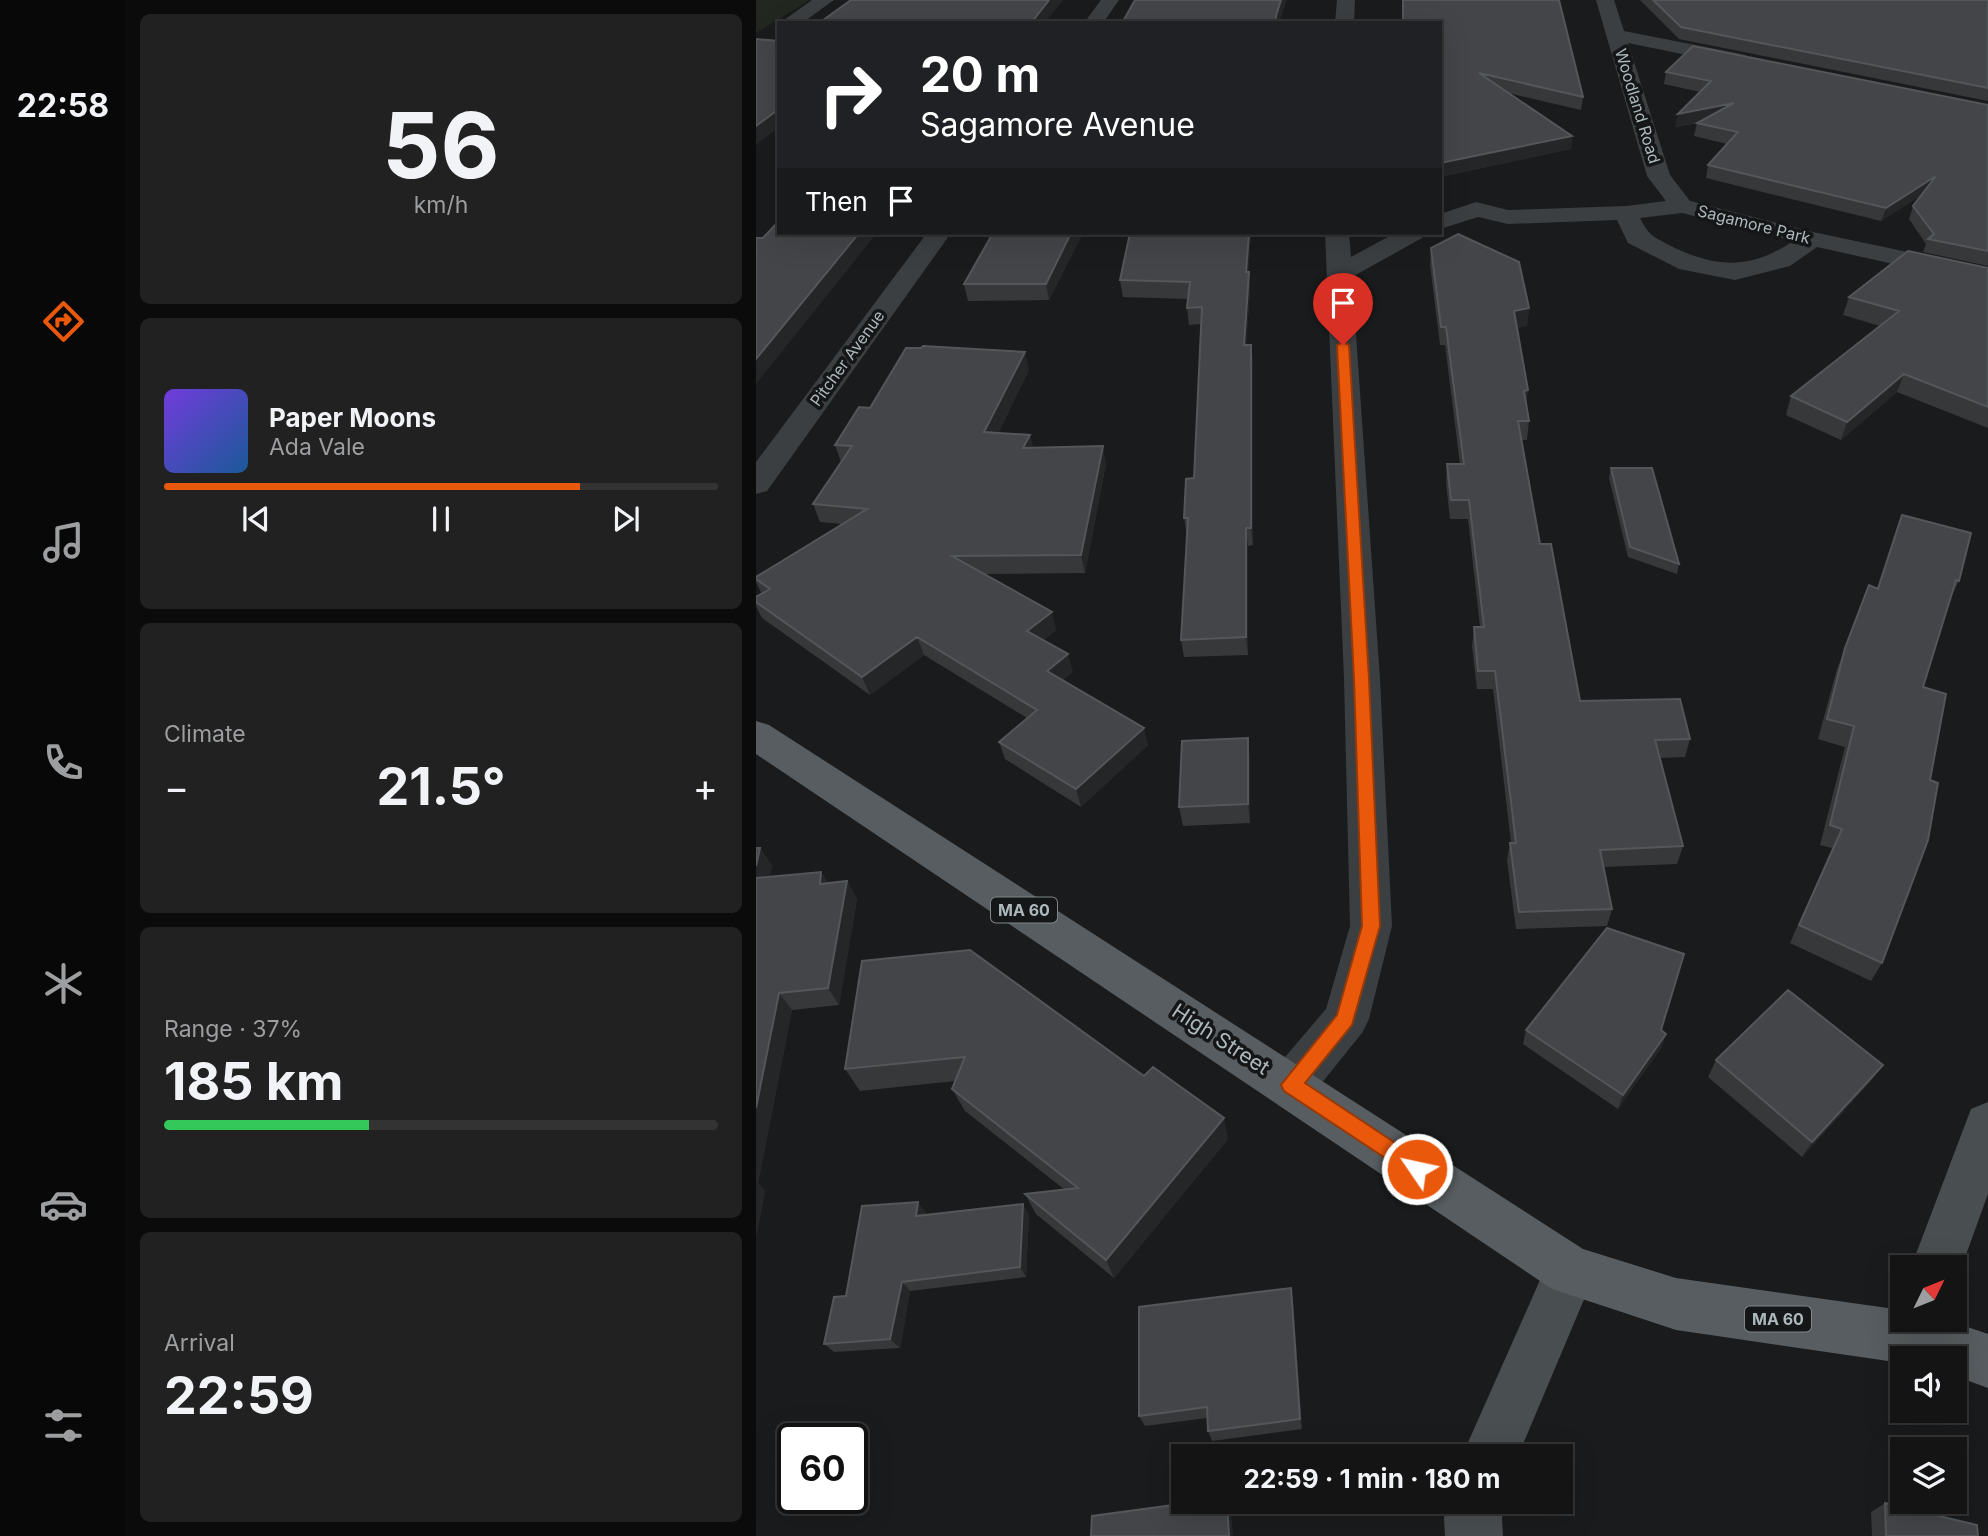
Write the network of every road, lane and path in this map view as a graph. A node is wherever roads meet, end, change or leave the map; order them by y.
1 (825, 0) edge
2 (1110, 0) edge
3 (1346, 0) edge
4 (1605, 0) edge
5 (792, 21) edge
6 (1094, 21) edge
7 (1344, 21) edge
8 (1616, 35) junction
9 (1762, 65) edge
10 (1442, 200) edge
11 (1682, 206) junction
12 (1476, 209) junction
13 (1626, 213) junction
14 (1442, 221) edge
15 (938, 235) edge
16 (1337, 235) edge
17 (1409, 235) edge
18 (1813, 239) junction
19 (1339, 274) junction
20 (1988, 278) edge
21 (756, 484) edge
22 (756, 735) edge
23 (1291, 1085) junction
24 (1988, 1125) edge
25 (1941, 1255) edge
26 (1570, 1271) junction
27 (1890, 1326) edge
28 (1936, 1332) edge
29 (1988, 1361) edge
30 (1495, 1444) edge
31 (1474, 1514) edge
32 (1474, 1536) edge

1 - 5 street
2 - 6 street
3 - 7 street
4 - 8 street, Woodland Road
8 - 9 street
8 - 11 street, Woodland Road
10 - 12 street, Sagamore Park
11 - 13 street, Sagamore Park
11 - 18 street, Sagamore Park
12 - 13 street, Sagamore Park
12 - 14 street
13 - 18 street
15 - 21 street, Pitcher Avenue
16 - 19 street
17 - 19 street
18 - 20 street, Sagamore Park
19 - 23 street
22 - 23 main road, High Street / MA 60
23 - 26 main road, High Street / MA 60
24 - 25 main road
26 - 27 main road, High Street / MA 60
26 - 30 main road
28 - 29 main road, High Street / MA 60
31 - 32 main road

